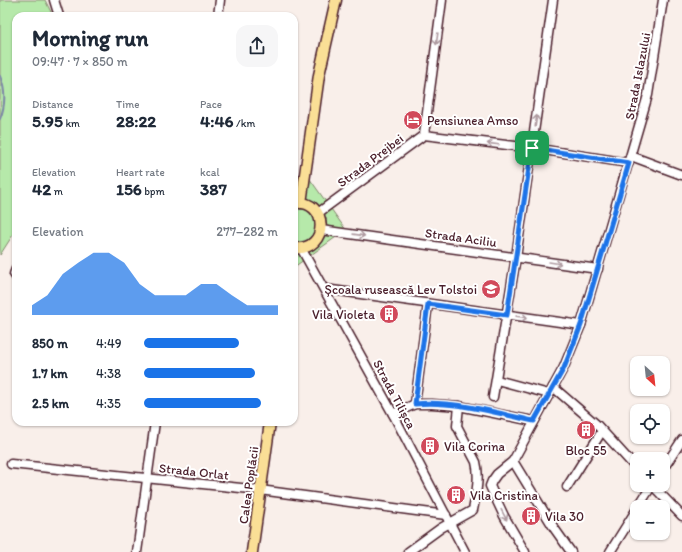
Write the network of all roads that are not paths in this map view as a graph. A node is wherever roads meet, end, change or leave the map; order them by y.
1 (54, 0) edge
2 (220, 0) edge
3 (336, 0) edge
4 (442, 0) edge
5 (553, 0) edge
6 (663, 0) edge
7 (58, 12) edge
8 (218, 12) edge
9 (424, 135) junction
10 (532, 148) junction
11 (630, 159) junction
12 (682, 175) edge
13 (298, 203) edge
14 (318, 213) junction
15 (321, 230) junction
16 (298, 248) edge
17 (298, 249) edge
18 (516, 257) junction
19 (598, 269) junction
20 (325, 289) junction
21 (428, 304) junction
22 (507, 315) junction
23 (581, 325) junction
24 (497, 380) junction
25 (551, 390) junction
26 (494, 397) dead end
27 (415, 404) junction
28 (459, 406) junction
29 (393, 414) junction
30 (534, 421) junction
31 (154, 426) edge
32 (269, 426) edge
33 (602, 431) junction
34 (682, 440) edge
35 (670, 458) edge
36 (513, 461) junction
37 (630, 461) edge
38 (11, 464) dead end
39 (147, 479) junction
40 (567, 487) dead end
41 (260, 490) junction
42 (659, 492) edge
43 (446, 515) junction
44 (682, 516) edge
45 (630, 521) edge
46 (450, 523) junction
47 (137, 552) edge
48 (252, 552) edge
49 (408, 552) edge
50 (465, 552) edge
51 (526, 552) edge
52 (570, 552) edge
53 (610, 552) edge

1 - 7 street
2 - 8 street
3 - 13 main road
4 -> 9 street, Strada Prejbei
10 -> 5 street
6 - 11 street, Strada Islazului
10 -> 9 street
9 - 14 street, Strada Prejbei
10 - 11 street
10 - 18 street
11 - 12 street
11 - 19 street, Strada Islazului
13 - 14 main road
14 - 15 main road
15 - 16 main road
15 -> 18 street, Strada Aciliu
17 - 20 street, Strada Tilișca
18 -> 19 street, Strada Aciliu
18 - 22 street
19 - 23 street, Strada Islazului
20 - 21 street
20 - 29 street, Strada Tilișca
21 - 22 street
21 - 27 street
22 -> 23 street
22 - 24 street
23 - 25 street, Strada Islazului
24 - 25 street
24 - 26 street
25 - 30 street, Strada Islazului
25 - 33 street
27 - 28 street
27 - 29 street
28 - 30 street
28 - 46 street
29 - 43 street, Strada Tilișca
30 - 36 street, Strada Islazului
31 - 39 street
32 - 41 main road, Calea Poplăcii
33 - 37 street
33 - 40 street
34 - 35 street
36 -> 51 street, Strada Islazului
36 - 52 street
38 - 39 street, Strada Orlat
39 - 41 street, Strada Orlat
39 - 47 street
41 - 43 street, Strada Orlat
41 - 48 main road, Calea Poplăcii
42 - 44 street
43 - 46 street, Strada Tilișca
45 - 53 street
46 - 49 street
46 - 50 street, Strada Tilișca

